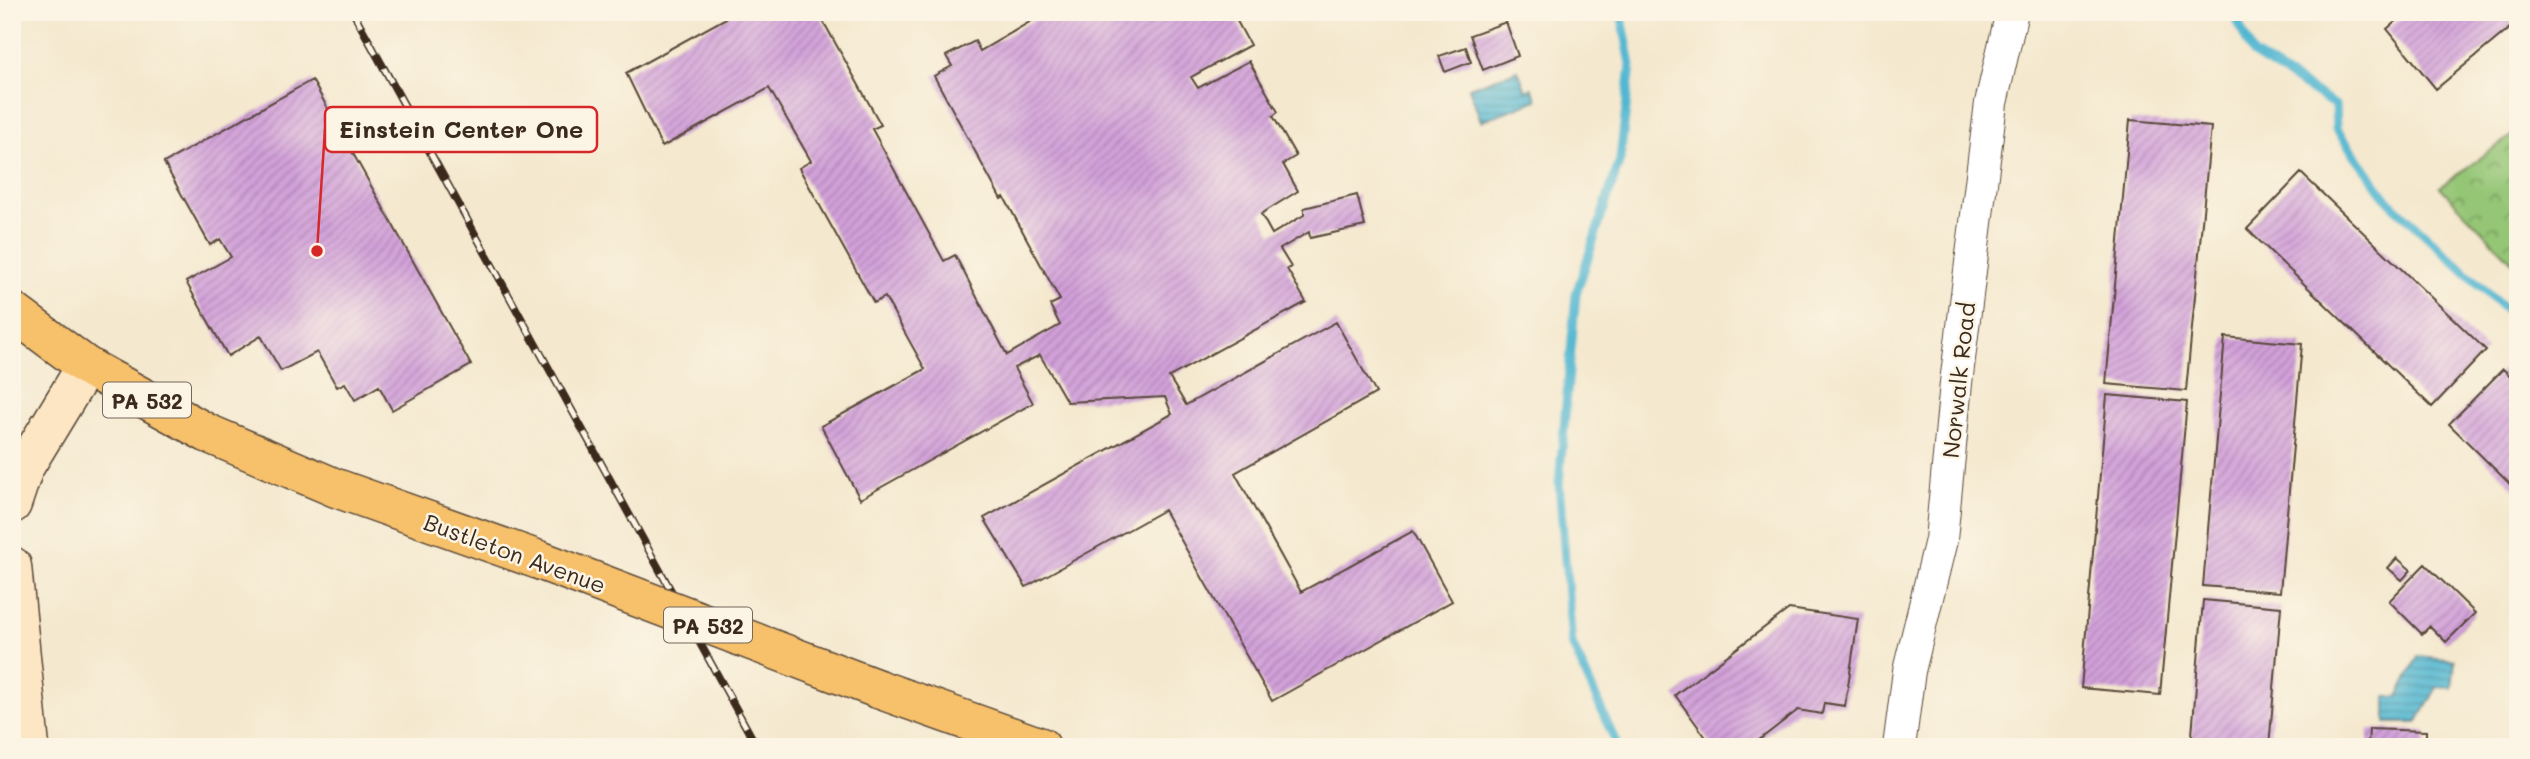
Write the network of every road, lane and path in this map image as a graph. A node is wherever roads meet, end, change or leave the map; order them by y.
1 (2012, 12) edge
2 (12, 311) edge
3 (86, 366) junction
4 (12, 504) edge
5 (12, 565) edge
6 (30, 747) edge
7 (1041, 747) edge
8 (1899, 747) edge

1 - 8 street, Norwalk Road
2 - 3 main road, Bustleton Avenue / PA 532
3 - 4 main road
3 - 7 main road, Bustleton Avenue / PA 532, bridge
5 - 6 main road

